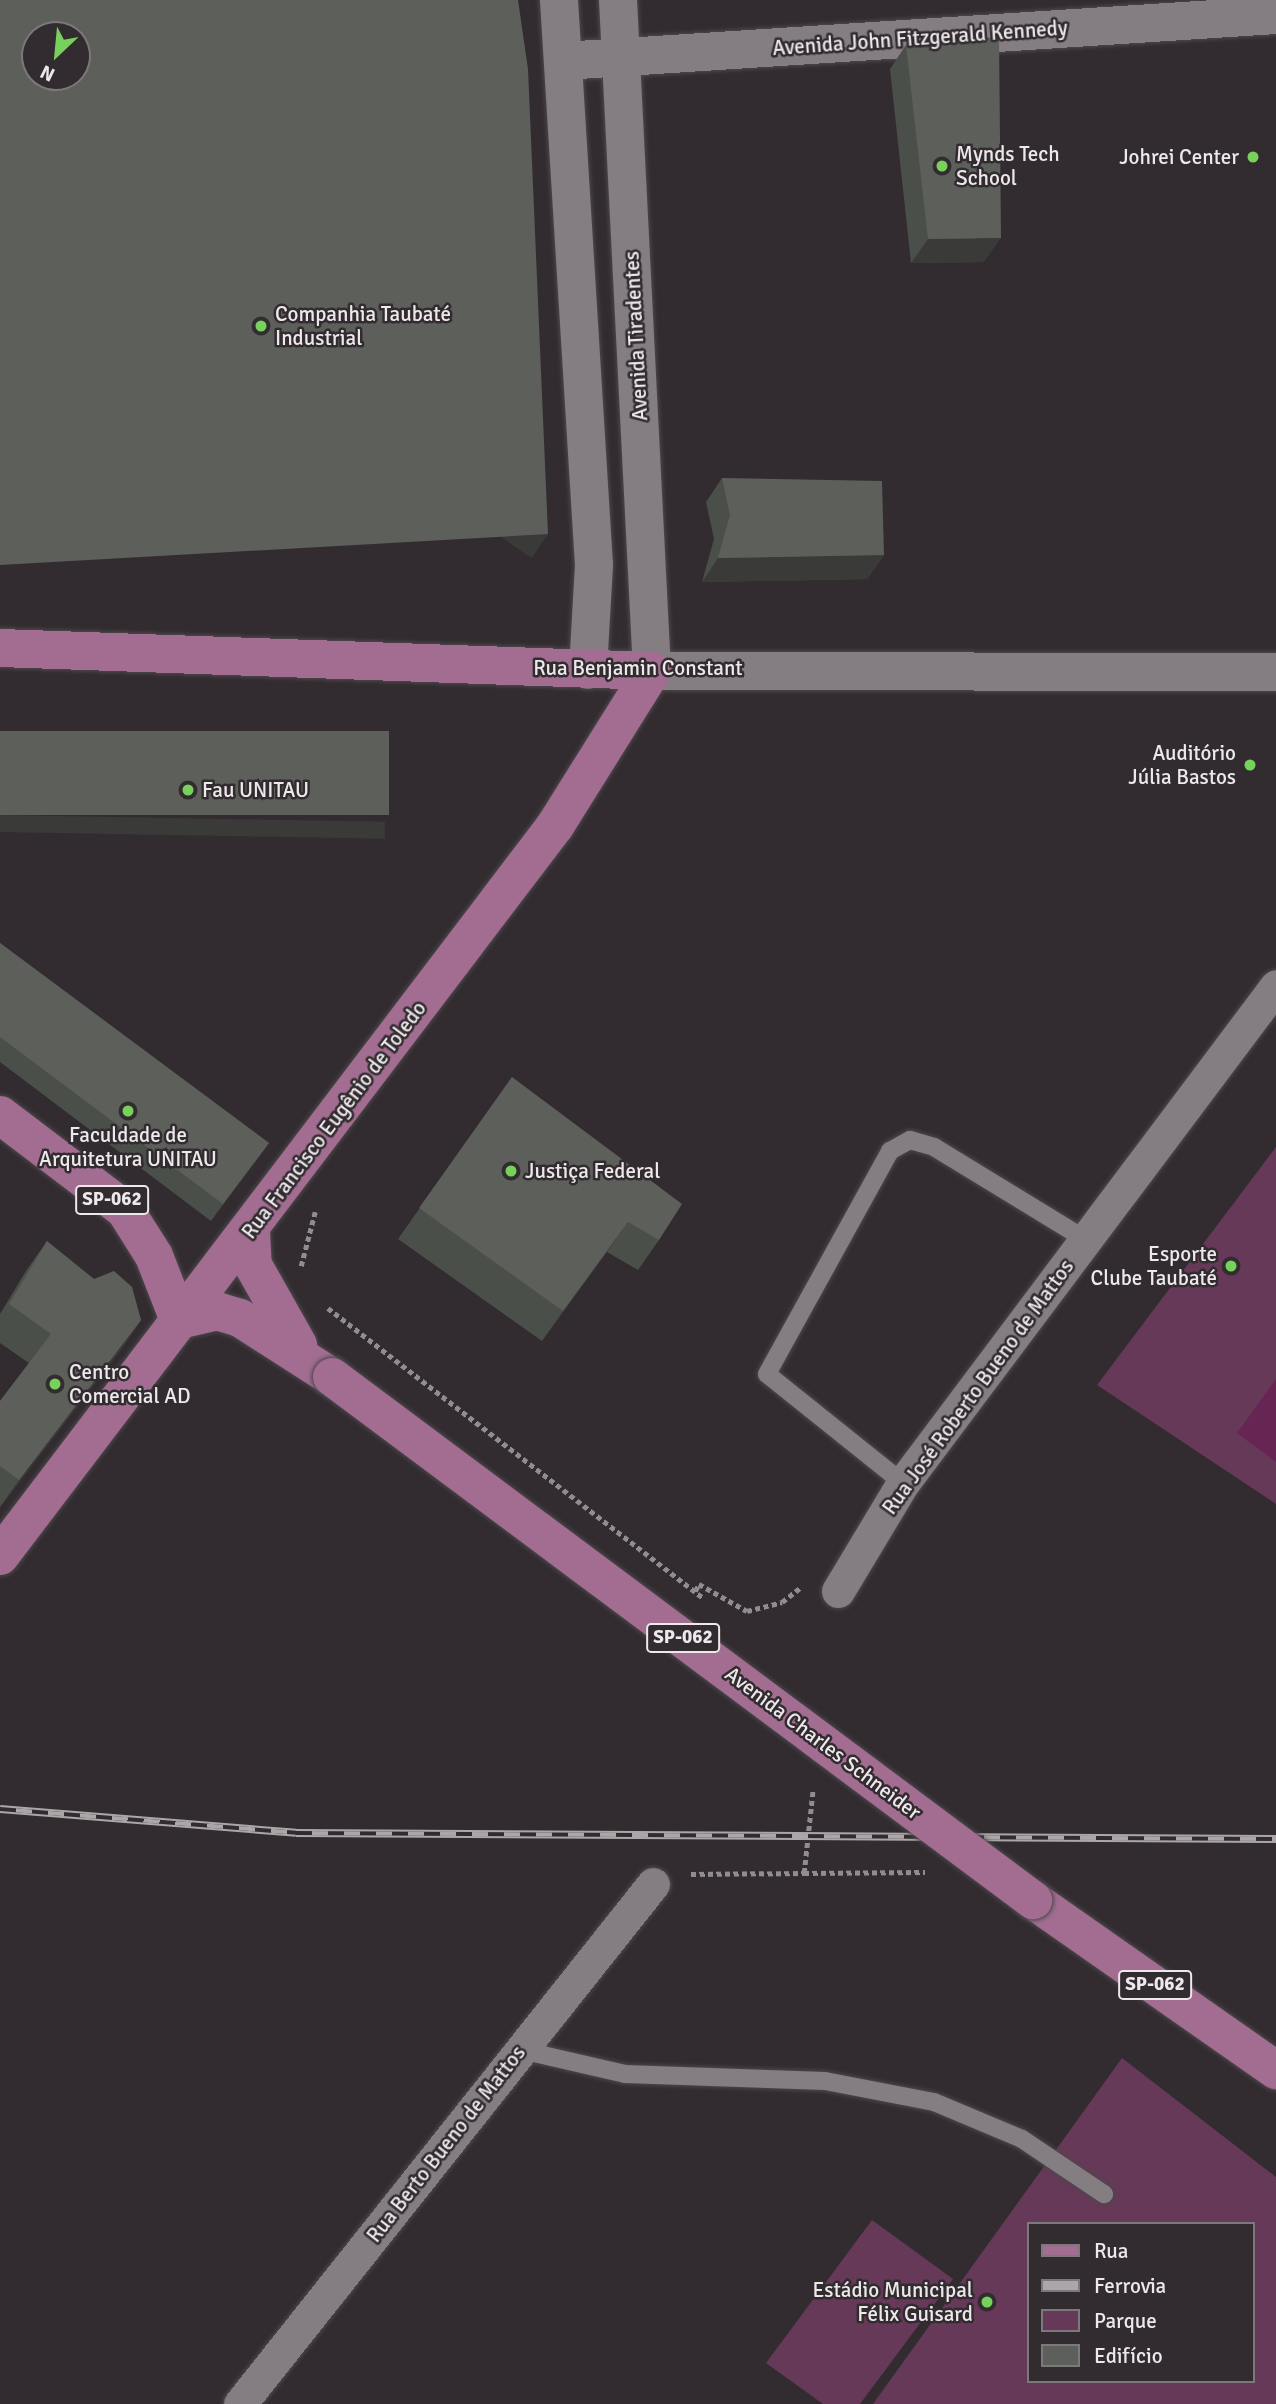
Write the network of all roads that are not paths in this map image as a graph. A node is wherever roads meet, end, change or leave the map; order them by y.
1 (559, 0) edge
2 (618, 0) edge
3 (1276, 15) edge
4 (622, 56) junction
5 (563, 61) junction
6 (0, 648) edge
7 (588, 670) junction
8 (652, 671) junction
9 (1276, 671) edge
10 (609, 736) junction
11 (1276, 986) edge
12 (0, 1115) edge
13 (251, 1231) junction
14 (1085, 1239) junction
15 (179, 1320) junction
16 (320, 1368) junction
17 (903, 1483) junction
18 (0, 1556) edge
19 (838, 1591) road end
20 (653, 1884) road end
21 (521, 2050) junction
22 (1276, 2070) edge
23 (1104, 2194) dead end
24 (240, 2404) edge

1 - 5 main road
2 - 4 main road, Avenida Tiradentes
3 - 4 main road, Avenida John Fitzgerald Kennedy
4 - 5 main road, Avenida John Fitzgerald Kennedy
4 - 8 main road, Avenida Tiradentes
5 - 7 main road
6 - 7 main road, Rua Benjamin Constant
7 - 8 main road, Rua Benjamin Constant
7 - 10 main road
8 - 9 main road, Rua Benjamin Constant
8 - 10 main road, Rua Francisco Eugênio de Toledo
10 - 13 main road, Rua Francisco Eugênio de Toledo
11 - 14 street, Rua José Roberto Bueno de Mattos
12 - 15 main road, SP-062
13 - 15 main road, Rua Francisco Eugênio de Toledo
13 - 16 main road, Avenida Charles Schneider
14 - 17 street, Rua José Roberto Bueno de Mattos
14 - 17 lane
15 - 16 main road, Avenida Charles Schneider
15 - 18 main road, Rua Francisco Eugênio de Toledo
16 - 22 main road, Avenida Charles Schneider / SP-062, bridge
17 - 19 street, Rua José Roberto Bueno de Mattos
20 - 21 street, Rua Berto Bueno de Mattos
21 - 23 lane
21 - 24 street, Rua Berto Bueno de Mattos

